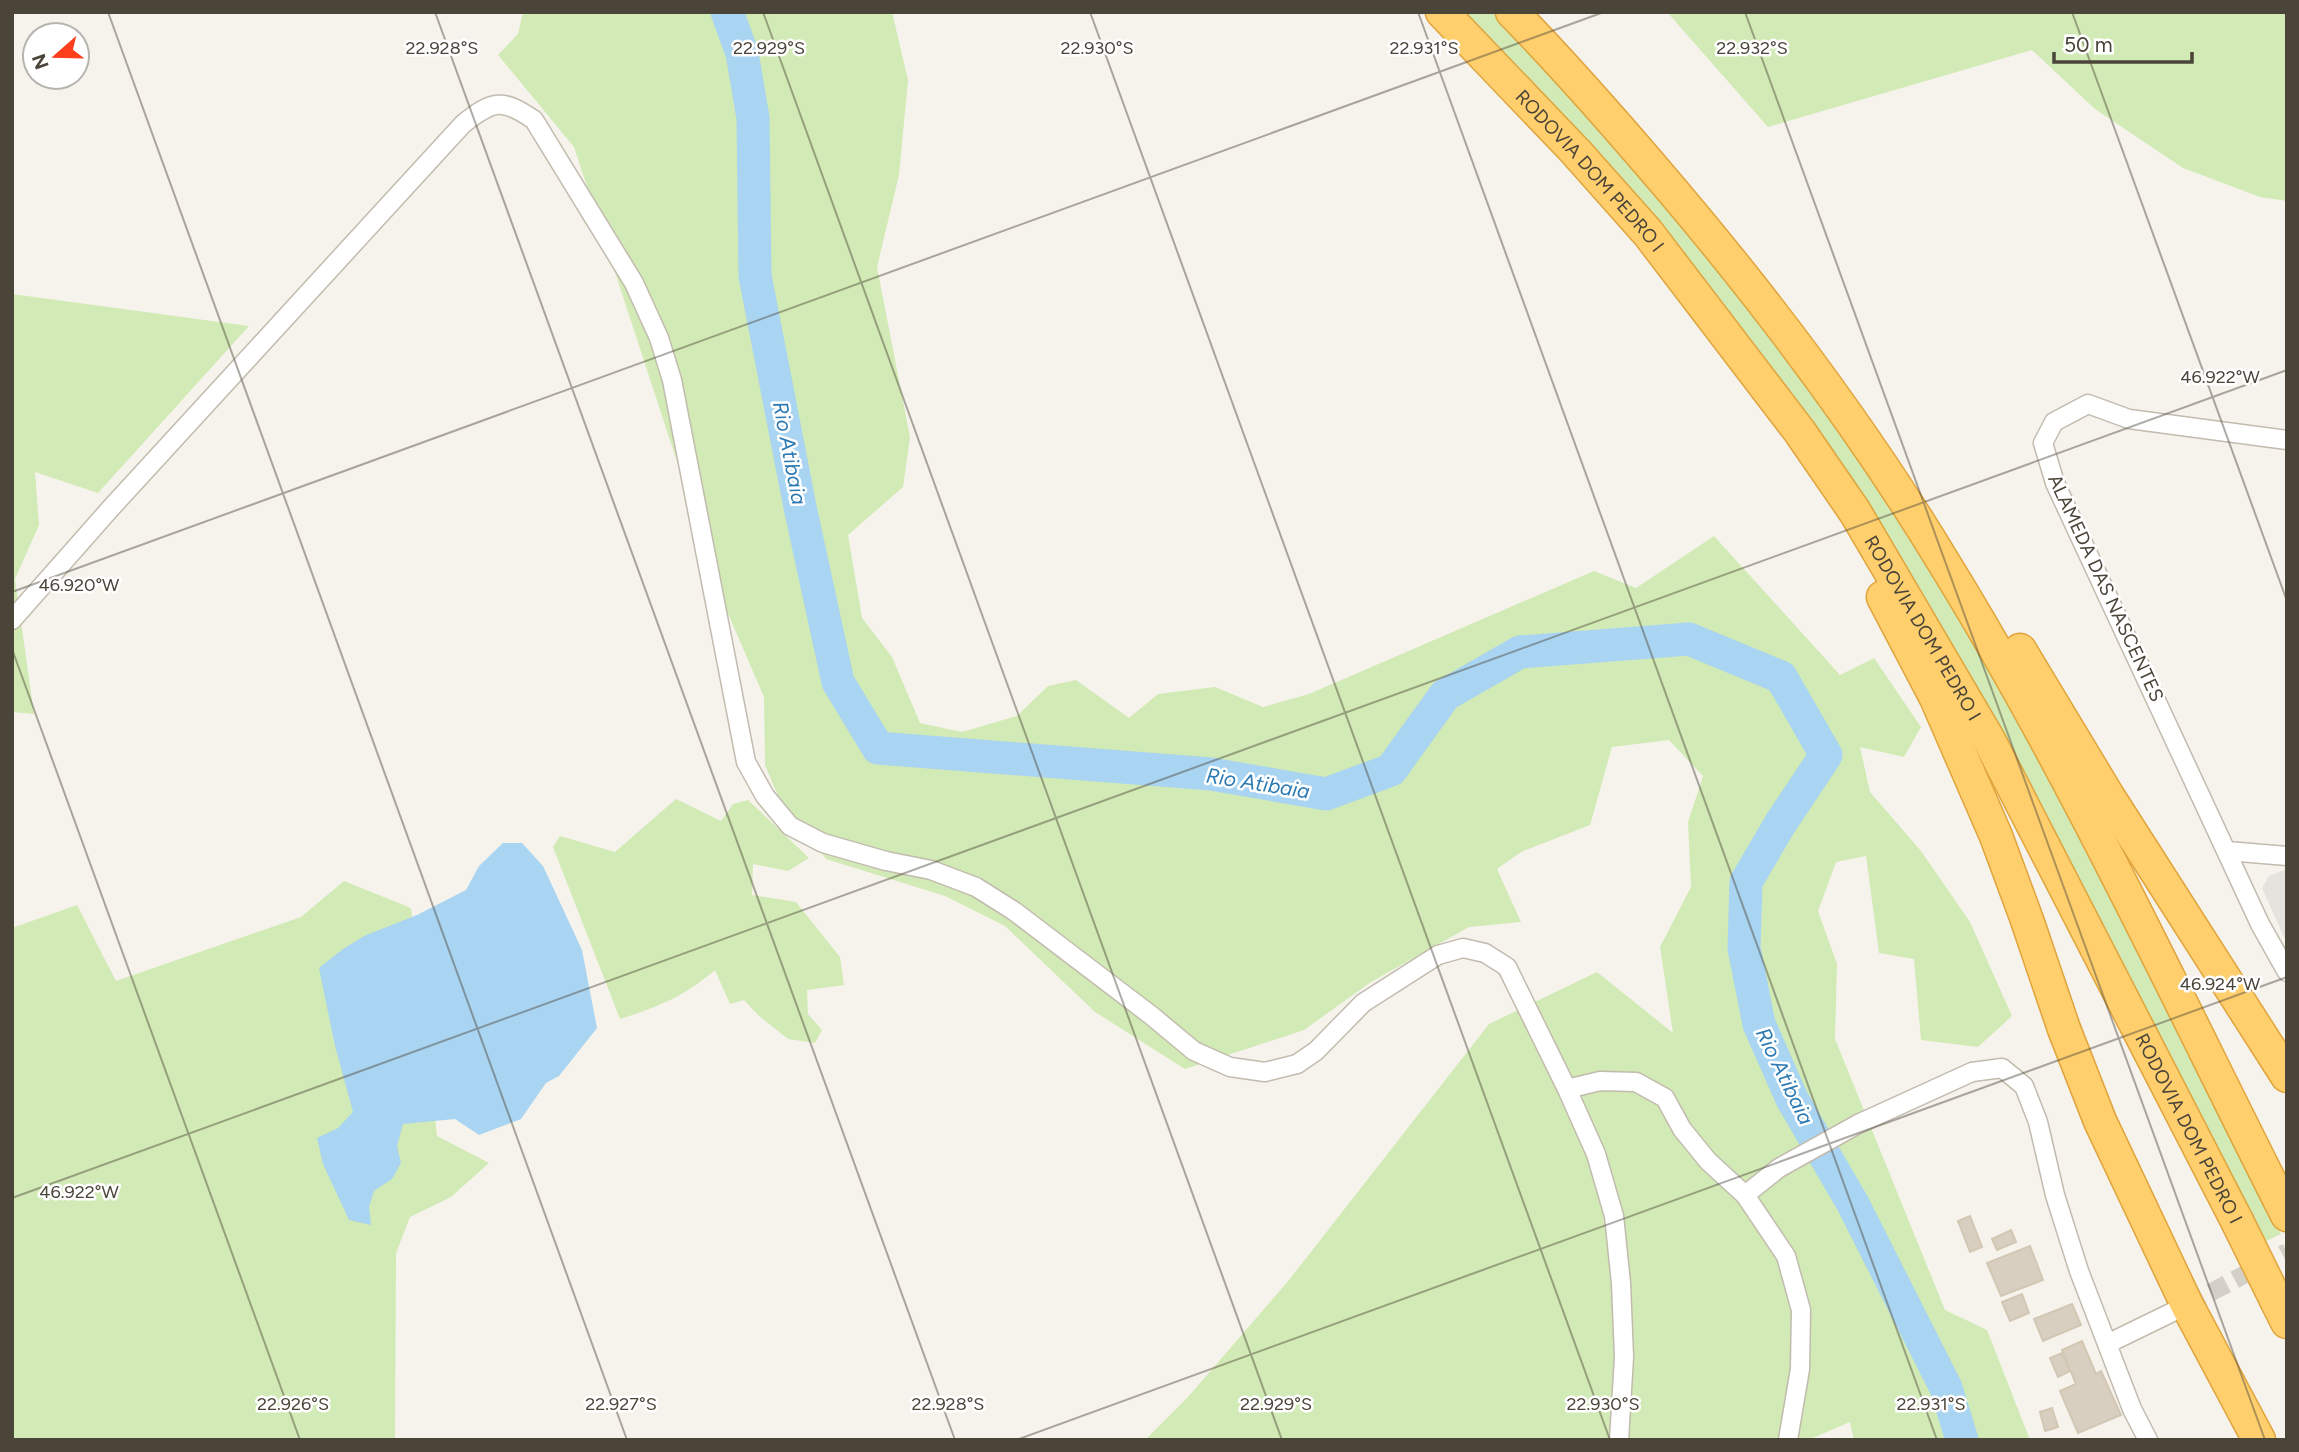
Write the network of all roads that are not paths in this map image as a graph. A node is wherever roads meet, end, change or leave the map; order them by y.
1 (1442, 12) edge
2 (1512, 12) edge
3 (1629, 139) junction
4 (1741, 354) junction
5 (2287, 440) edge
6 (12, 620) edge
7 (2227, 850) junction
8 (2287, 856) edge
9 (2287, 972) edge
10 (2287, 1076) edge
11 (1567, 1089) junction
12 (1745, 1195) junction
13 (2284, 1210) edge
14 (2187, 1305) junction
15 (2282, 1312) edge
16 (2107, 1344) junction
17 (1619, 1440) edge
18 (1788, 1440) edge
19 (2148, 1440) edge
20 (2259, 1440) edge

1 - 4 highway, RODOVIA DOM PEDRO I
2 - 3 highway
3 - 10 highway
3 - 13 highway
4 - 14 highway
4 - 15 highway, RODOVIA DOM PEDRO I, bridge
5 - 7 street, ALAMEDA DAS NASCENTES
6 - 11 street
7 - 8 street
7 - 9 street, ALAMEDA DAS NASCENTES
11 - 12 street
11 - 17 street
12 - 16 street
12 - 18 street
14 - 16 street
14 - 20 highway
16 - 19 street

